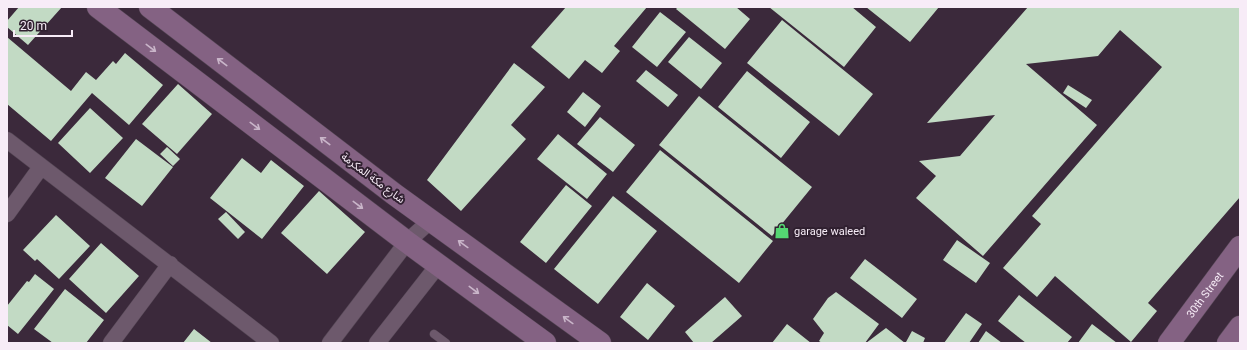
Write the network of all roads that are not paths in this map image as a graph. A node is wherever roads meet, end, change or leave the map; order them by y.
1 (98, 7) edge
2 (150, 7) edge
3 (7, 140) edge
4 (41, 167) junction
5 (7, 214) edge
6 (430, 220) junction
7 (407, 242) junction
8 (1240, 247) edge
9 (170, 264) junction
10 (439, 264) junction
11 (1240, 327) edge
12 (434, 334) dead end
13 (111, 343) edge
14 (271, 343) edge
15 (330, 343) edge
16 (378, 343) edge
17 (446, 343) edge
18 (545, 343) edge
19 (600, 343) edge
20 (1169, 343) edge
21 (1228, 343) edge

1 -> 7 main road
6 -> 2 main road, شارع مكة المكرمة
3 - 4 street
4 - 5 street
4 - 9 street
6 - 7 street
19 -> 6 main road, شارع مكة المكرمة
7 - 10 main road
7 - 15 street
8 - 20 main road, 30th Street
9 - 13 street
9 - 14 street
10 - 16 street
10 -> 18 main road
11 - 21 main road
12 - 17 lane

